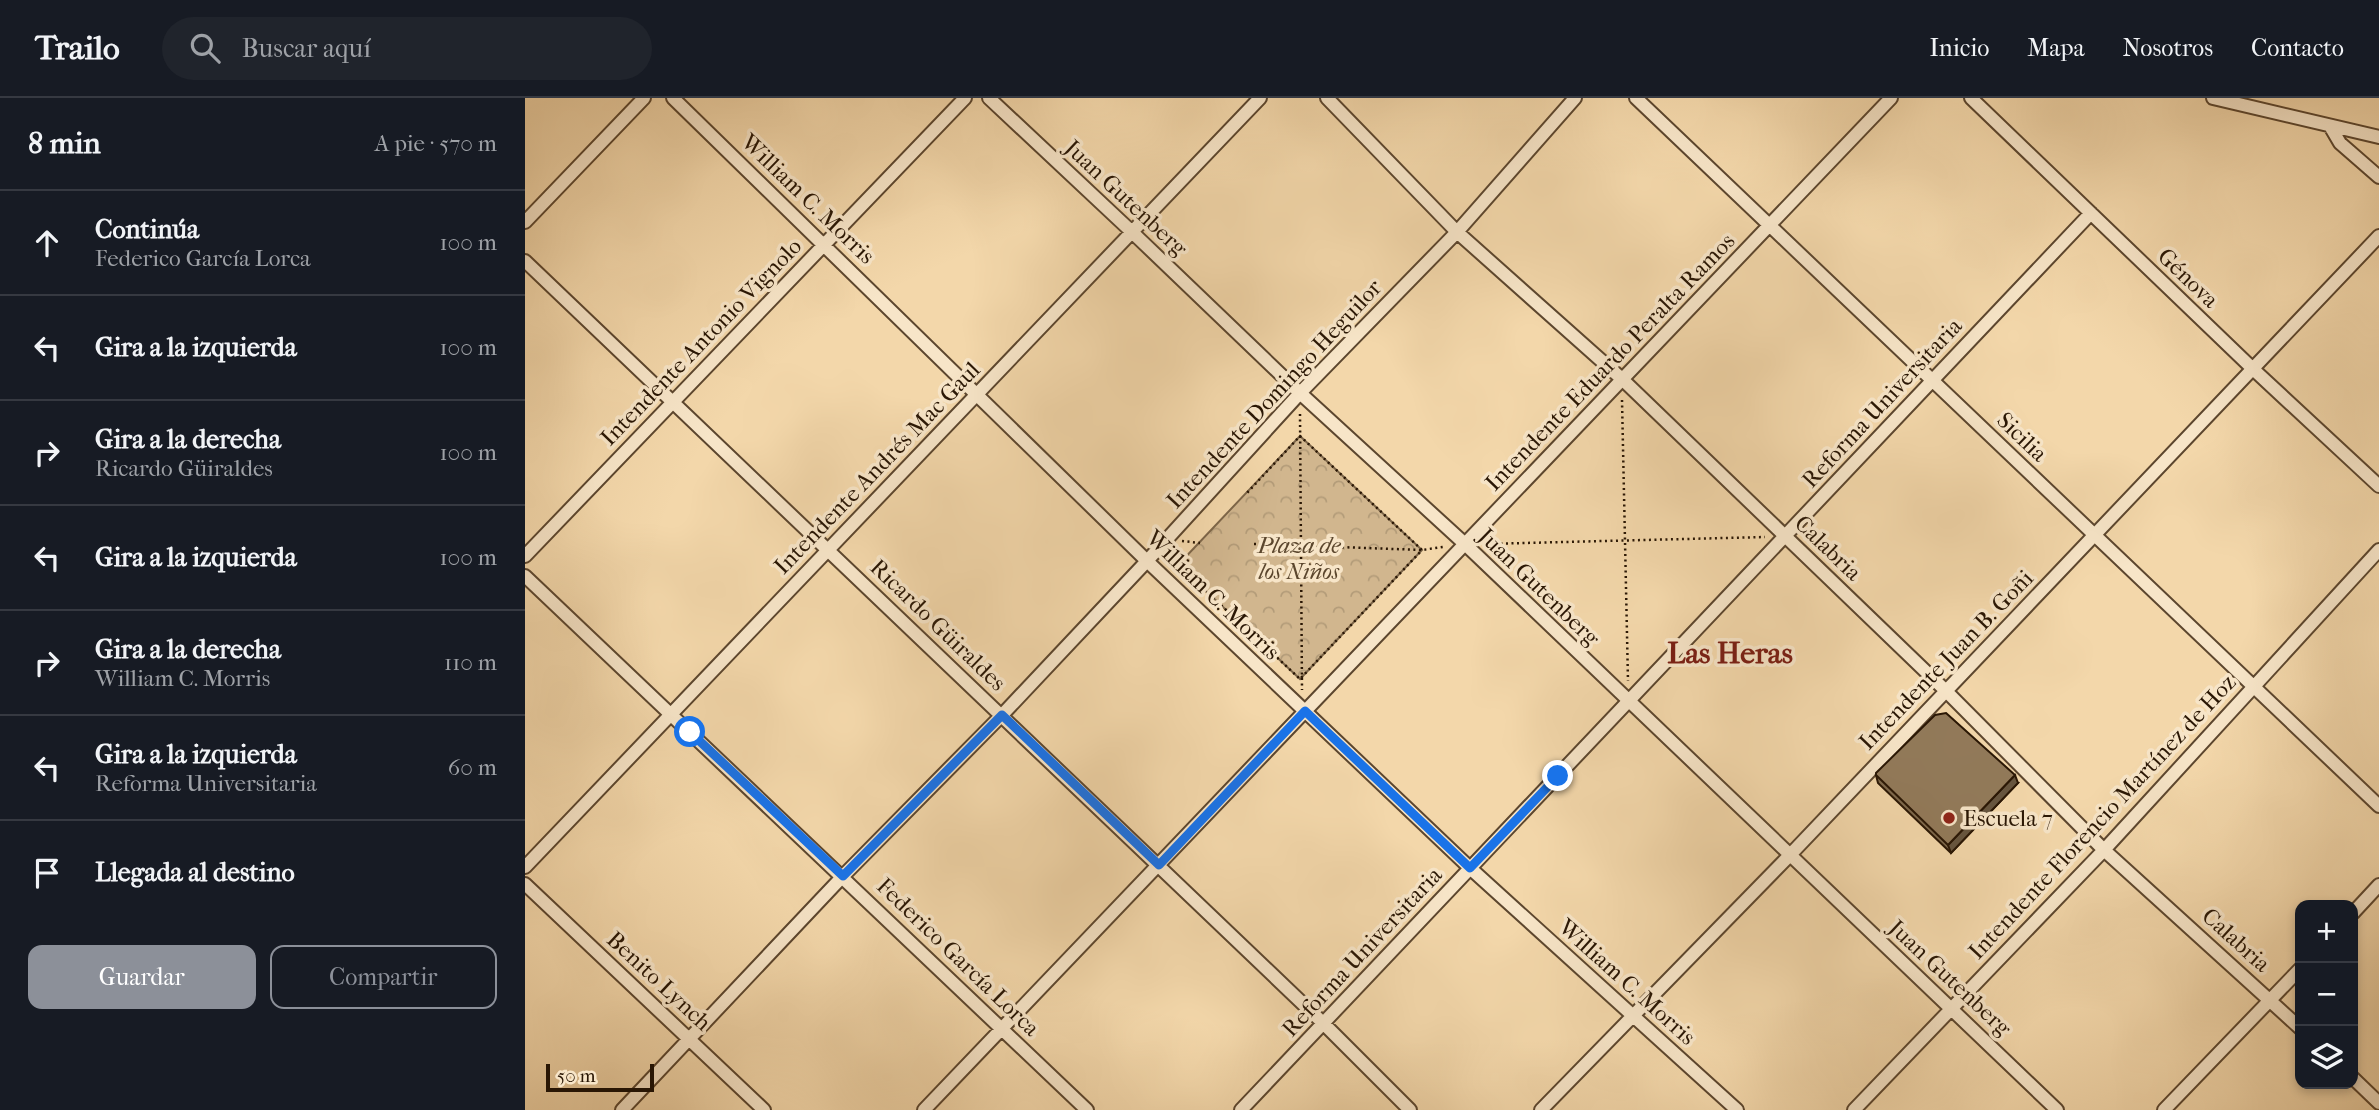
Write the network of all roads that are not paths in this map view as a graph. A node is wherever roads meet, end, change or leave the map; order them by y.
1 (644, 98) edge
2 (673, 98) edge
3 (965, 98) edge
4 (989, 98) edge
5 (1260, 98) edge
6 (1327, 98) edge
7 (1575, 98) edge
8 (1636, 98) edge
9 (1891, 98) edge
10 (1971, 98) edge
11 (2213, 98) edge
12 (2330, 126) junction
13 (2379, 137) edge
14 (2379, 177) edge
15 (2091, 214) junction
16 (525, 222) edge
17 (1769, 225) junction
18 (1132, 232) junction
19 (1457, 232) junction
20 (2379, 236) edge
21 (825, 244) junction
22 (525, 261) edge
23 (2253, 369) junction
24 (1622, 379) junction
25 (1933, 380) junction
26 (1300, 393) junction
27 (977, 394) junction
28 (673, 400) junction
29 (2379, 486) edge
30 (2095, 535) junction
31 (1785, 536) junction
32 (1465, 544) junction
33 (829, 549) junction
34 (2379, 550) edge
35 (525, 556) edge
36 (1147, 561) junction
37 (525, 576) edge
38 (2253, 685) junction
39 (1946, 691) junction
40 (1628, 702) junction
41 (1305, 711) junction
42 (671, 714) junction
43 (1002, 715) junction
44 (2379, 806) edge
45 (2103, 850) junction
46 (1789, 856) junction
47 (1159, 865) junction
48 (525, 867) edge
49 (1470, 868) junction
50 (843, 876) junction
51 (525, 884) edge
52 (2379, 885) edge
53 (2358, 908) edge
54 (2295, 974) edge
55 (2271, 1000) junction
56 (1952, 1008) junction
57 (1632, 1014) junction
58 (1324, 1023) junction
59 (2298, 1026) edge
60 (1002, 1029) junction
61 (689, 1038) junction
62 (2358, 1083) edge
63 (2379, 1103) edge
64 (622, 1110) edge
65 (764, 1110) edge
66 (924, 1110) edge
67 (1087, 1110) edge
68 (1241, 1110) edge
69 (1410, 1110) edge
70 (1541, 1110) edge
71 (1737, 1110) edge
72 (1854, 1110) edge
73 (2057, 1110) edge
74 (2164, 1110) edge

1 - 16 street
2 - 21 street, William C. Morris
3 - 21 street, Intendente Antonio Vignolo
4 - 18 street, Juan Gutenberg
5 - 18 street, Intendente Andrés Mac Gaul
6 - 19 street, Calabria
7 - 19 street, Intendente Domingo Heguilor
8 - 17 street, Sicilia
9 - 17 street, Intendente Eduardo Peralta Ramos
10 - 15 street, Génova
11 - 12 street
12 - 13 street
12 - 14 street
15 - 23 street, Génova
15 - 25 street, Reforma Universitaria
17 - 24 street, Intendente Eduardo Peralta Ramos
17 - 25 street, Sicilia
18 - 26 street, Juan Gutenberg
18 - 27 street, Intendente Andrés Mac Gaul
19 - 24 street, Calabria
19 - 26 street, Intendente Domingo Heguilor
20 - 23 street, Intendente Juan B. Goñi
21 - 27 street, William C. Morris
21 - 28 street, Intendente Antonio Vignolo
22 - 28 street, Ricardo Güiraldes
23 - 29 street, Génova
23 - 30 street, Intendente Juan B. Goñi
24 - 31 street, Calabria
24 - 32 street, Intendente Eduardo Peralta Ramos
25 - 30 street, Sicilia
25 - 31 street, Reforma Universitaria
26 - 32 street, Juan Gutenberg
26 - 36 street, Intendente Domingo Heguilor
27 - 33 street, Intendente Andrés Mac Gaul
27 - 36 street, William C. Morris
28 - 33 street, Ricardo Güiraldes
28 - 35 street, Intendente Antonio Vignolo
30 - 38 street, Sicilia
30 - 39 street, Intendente Juan B. Goñi
31 - 39 street, Calabria
31 - 40 street, Reforma Universitaria
32 - 40 street, Juan Gutenberg
32 - 41 street, Intendente Eduardo Peralta Ramos
33 - 42 street, Intendente Andrés Mac Gaul
33 - 43 street, Ricardo Güiraldes
34 - 38 street, Intendente Florencio Martínez de Hoz
36 - 41 street, William C. Morris
36 - 43 street, Intendente Domingo Heguilor
37 - 42 street, Federico García Lorca
38 - 44 street, Sicilia
38 - 45 street, Intendente Florencio Martínez de Hoz
39 - 45 street, Calabria
39 - 46 street, Intendente Juan B. Goñi
40 - 46 street, Juan Gutenberg
40 - 49 street, Reforma Universitaria
41 - 47 street, Intendente Eduardo Peralta Ramos
41 - 49 street, William C. Morris
42 - 48 street, Intendente Andrés Mac Gaul
42 - 50 street, Federico García Lorca
43 - 47 street, Ricardo Güiraldes
43 - 50 street, Intendente Domingo Heguilor
45 - 55 street, Calabria
45 - 56 street, Intendente Florencio Martínez de Hoz
46 - 56 street, Juan Gutenberg
46 - 57 street, Intendente Juan B. Goñi
47 - 58 street, Ricardo Güiraldes
47 - 60 street, Intendente Eduardo Peralta Ramos
49 - 57 street, William C. Morris
49 - 58 street, Reforma Universitaria
50 - 60 street, Federico García Lorca
50 - 61 street, Intendente Domingo Heguilor
51 - 61 street, Benito Lynch
52 - 53 street
54 - 55 street
55 - 59 street, Calabria
55 - 74 street
56 - 72 street, Intendente Florencio Martínez de Hoz
56 - 73 street, Juan Gutenberg
57 - 70 street, Intendente Juan B. Goñi
57 - 71 street, William C. Morris
58 - 68 street, Reforma Universitaria
58 - 69 street, Ricardo Güiraldes
60 - 66 street, Intendente Eduardo Peralta Ramos
60 - 67 street, Federico García Lorca
61 - 64 street, Intendente Domingo Heguilor
61 - 65 street, Benito Lynch
62 - 63 street

